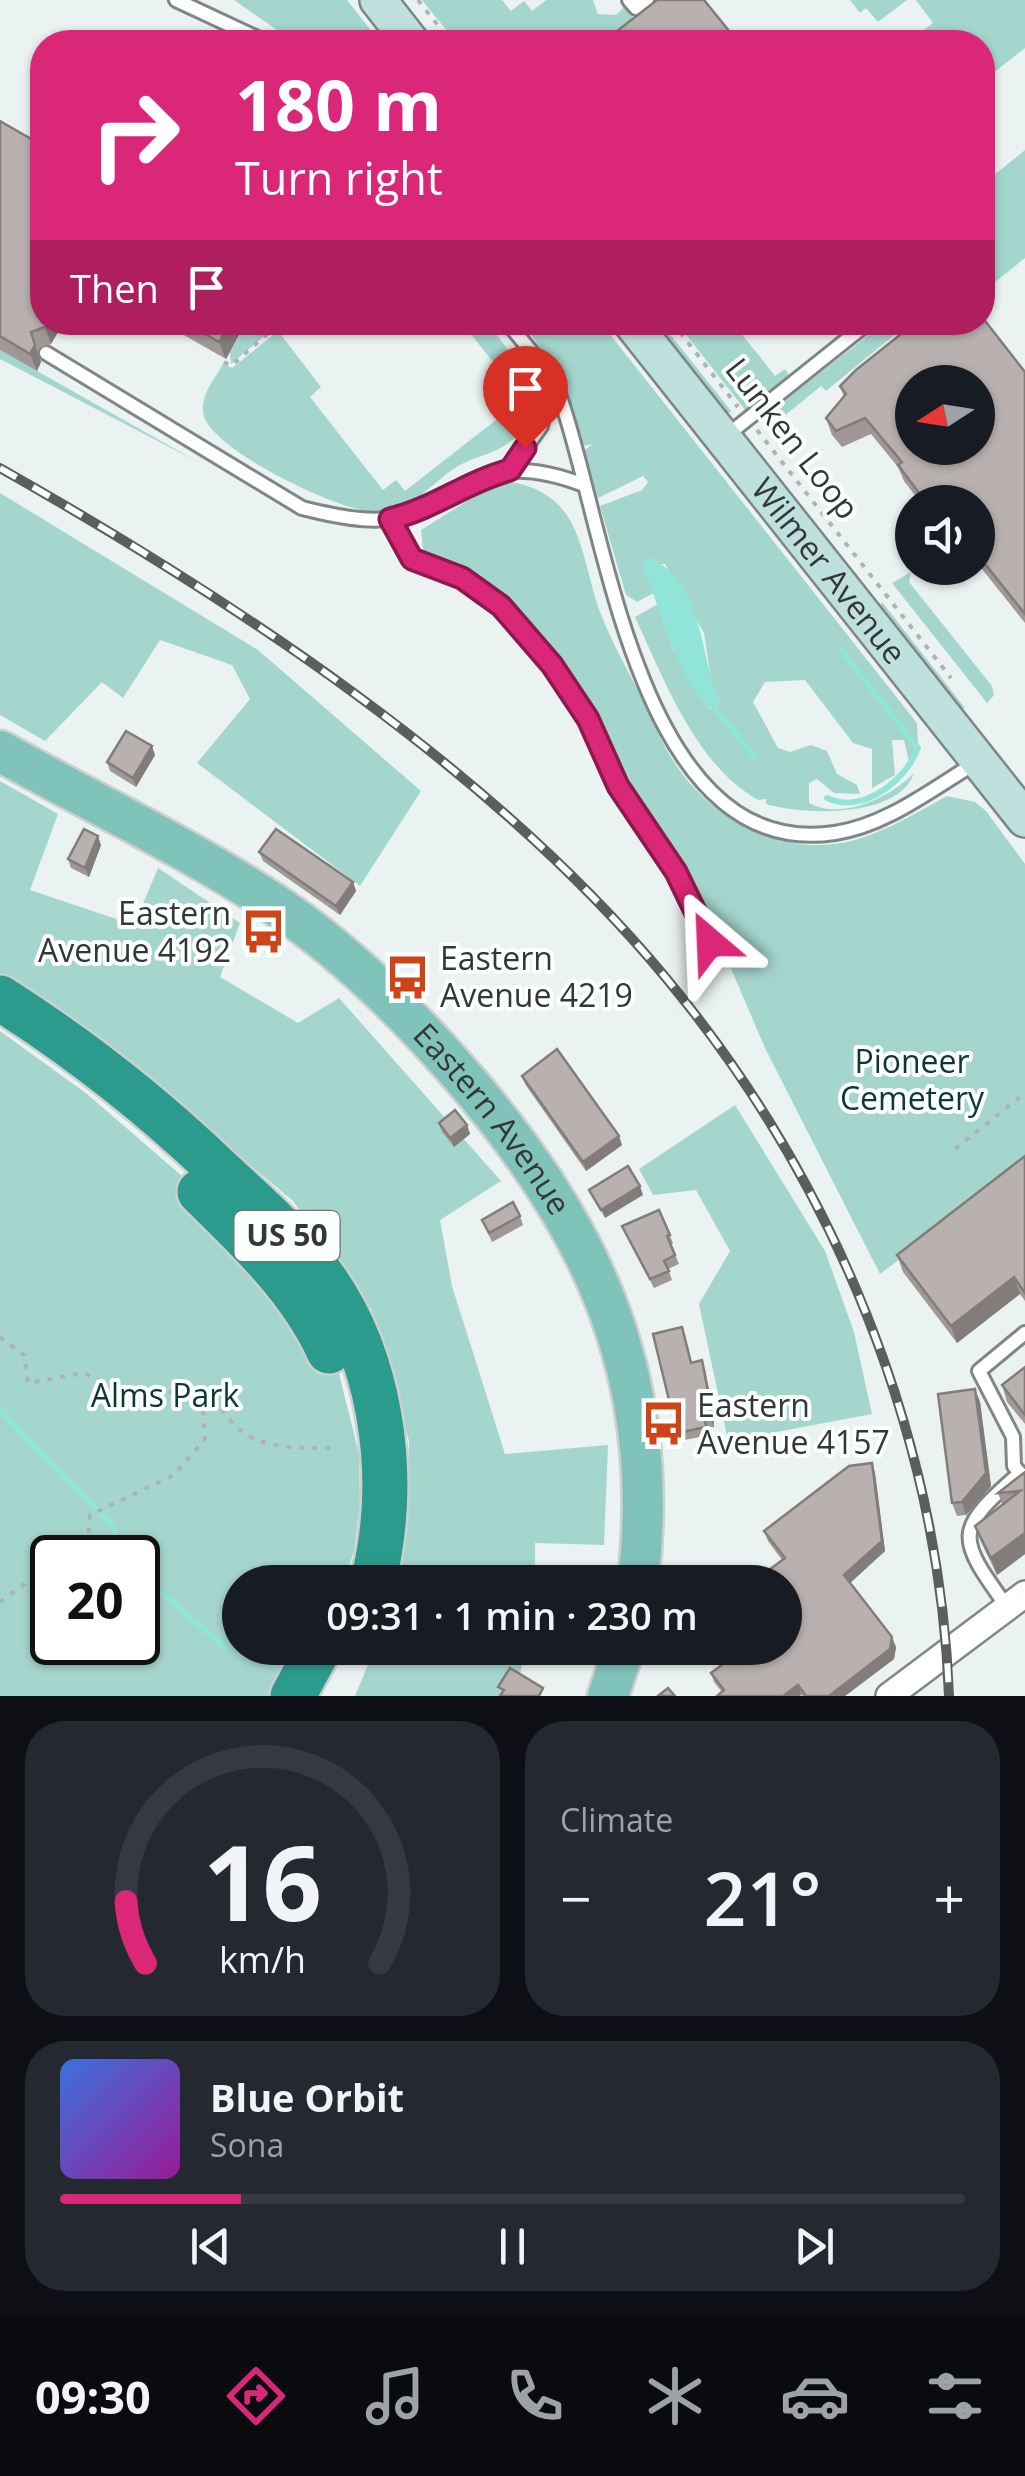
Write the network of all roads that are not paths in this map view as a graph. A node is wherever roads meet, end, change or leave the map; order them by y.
1 (176, 0) edge
2 (378, 0) edge
3 (630, 0) edge
4 (647, 0) edge
5 (240, 30) edge
6 (402, 30) edge
7 (517, 335) edge
8 (644, 335) edge
9 (853, 335) edge
10 (46, 354) dead end
11 (551, 382) junction
12 (735, 428) junction
13 (510, 470) junction
14 (584, 484) junction
15 (390, 519) junction
16 (0, 751) edge
17 (979, 761) junction
18 (1025, 819) edge
19 (710, 942) dead end
20 (0, 998) edge
21 (0, 1031) edge
22 (1025, 1333) edge
23 (1023, 1476) edge
24 (349, 1565) edge
25 (376, 1565) edge
26 (640, 1565) edge
27 (1016, 1600) edge
28 (310, 1665) edge
29 (342, 1665) edge
30 (618, 1665) edge
31 (293, 1696) edge
32 (326, 1696) edge
33 (608, 1696) edge
34 (889, 1696) edge

1 - 5 lane
2 - 6 street
3 - 4 lane
7 - 11 lane
8 - 12 street, Wilmer Avenue
9 - 12 lane
10 - 15 lane
11 - 13 lane
11 - 14 lane
12 - 17 street, Wilmer Avenue
13 - 14 lane
13 - 15 lane
14 - 17 lane
15 - 19 lane
16 - 26 main road, Eastern Avenue
17 - 18 street, Wilmer Avenue
20 - 25 highway, US 50
21 - 24 highway, US 50
22 - 23 lane
23 - 27 lane
27 - 34 street
28 - 31 highway
29 - 32 highway
30 - 33 main road

